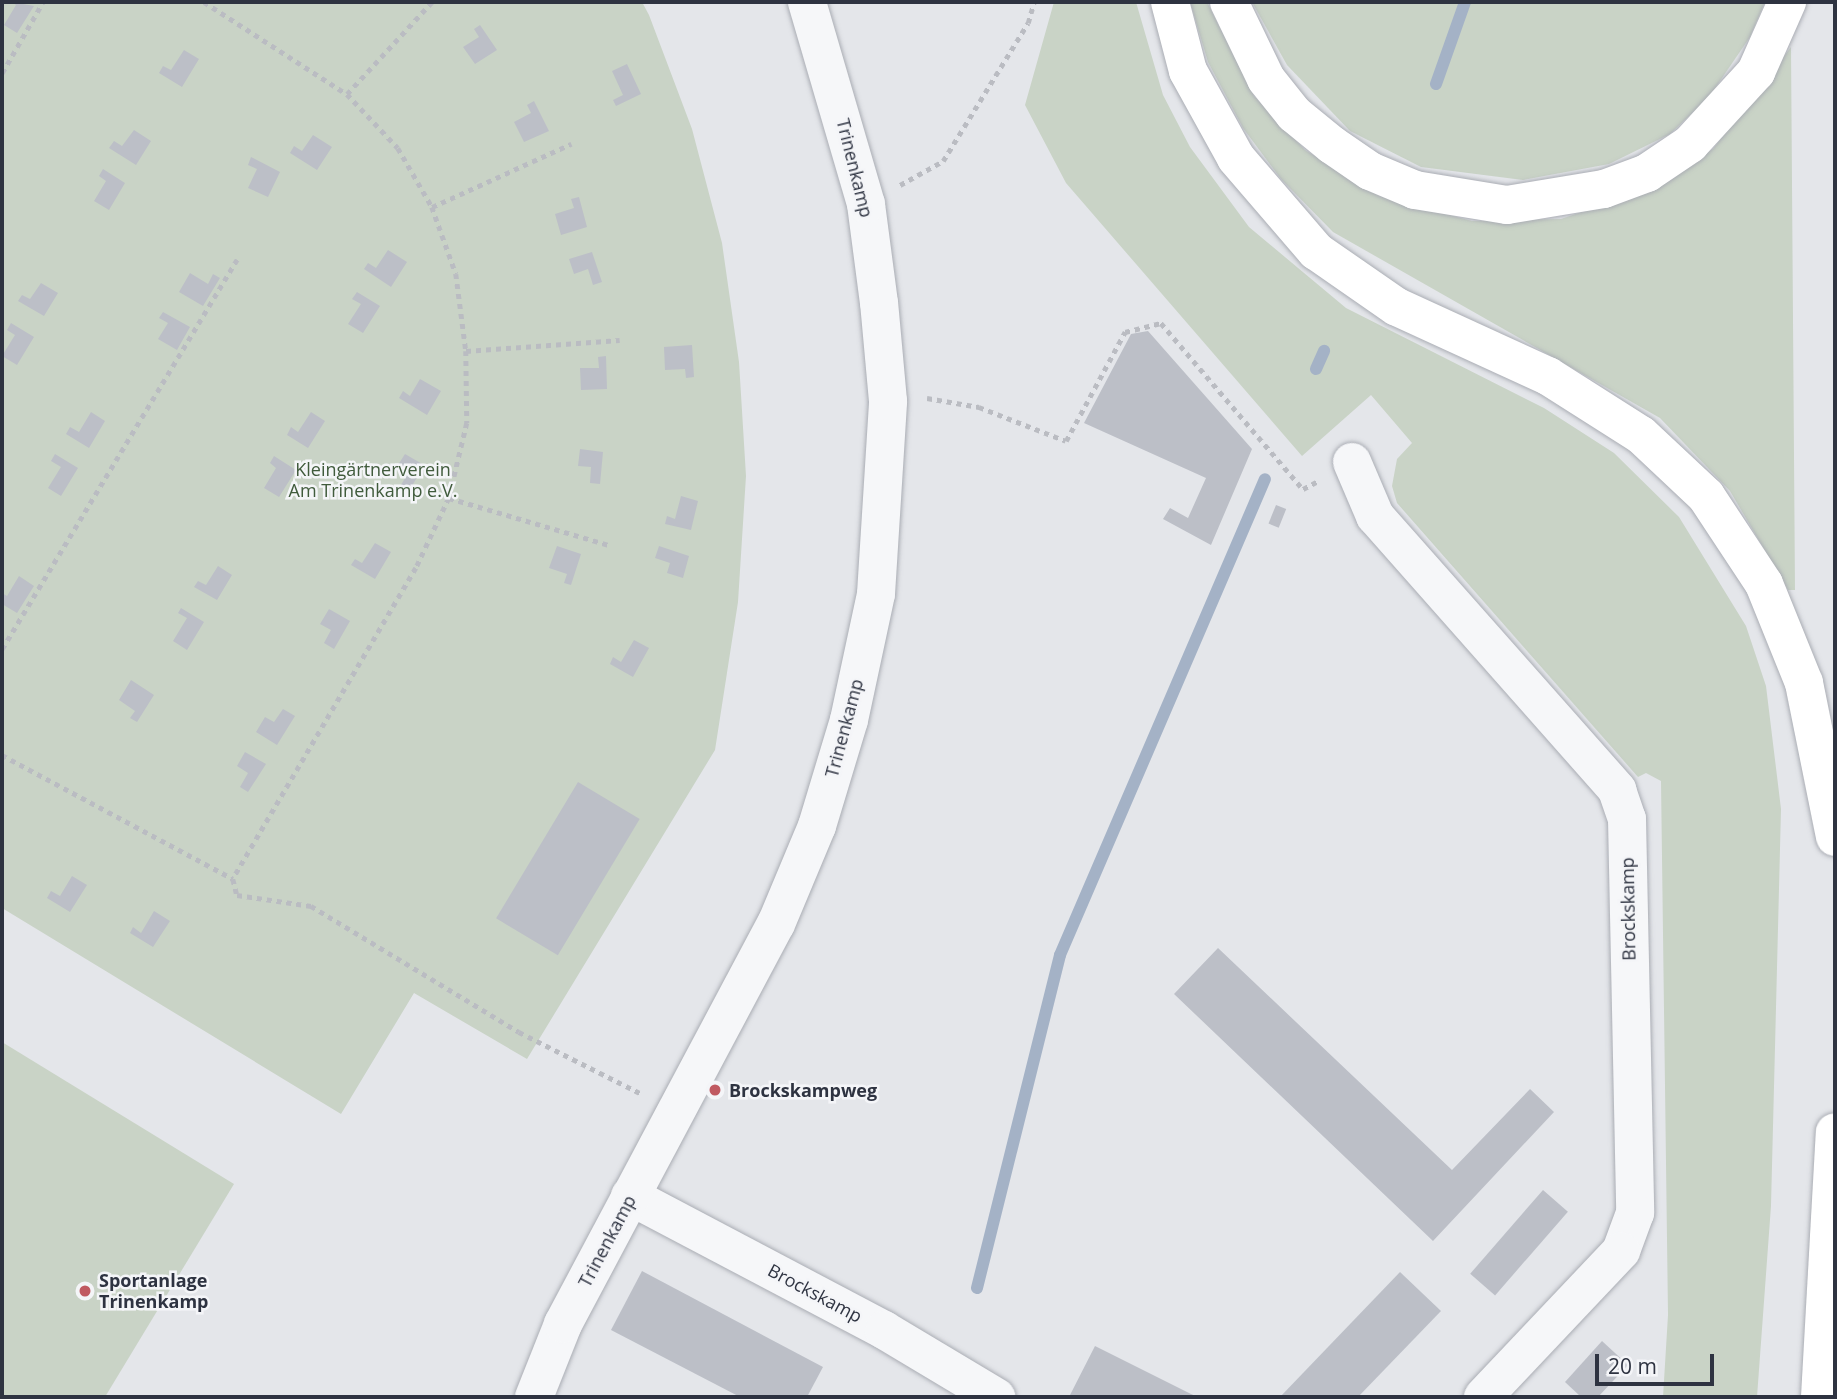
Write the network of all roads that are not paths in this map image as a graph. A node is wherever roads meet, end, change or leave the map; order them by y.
1 (807, 2) edge
2 (1170, 2) edge
3 (1229, 2) edge
4 (1787, 2) edge
5 (1352, 462) road end
6 (1835, 838) edge
7 (1835, 1132) edge
8 (631, 1196) junction
9 (534, 1397) edge
10 (996, 1397) edge
11 (1483, 1397) edge
12 (1820, 1397) edge

1 - 8 street, Trinenkamp
2 - 6 highway
3 - 4 highway
5 - 11 street, Brockskamp
7 - 12 highway
8 - 9 street, Trinenkamp
8 - 10 street, Brockskamp

